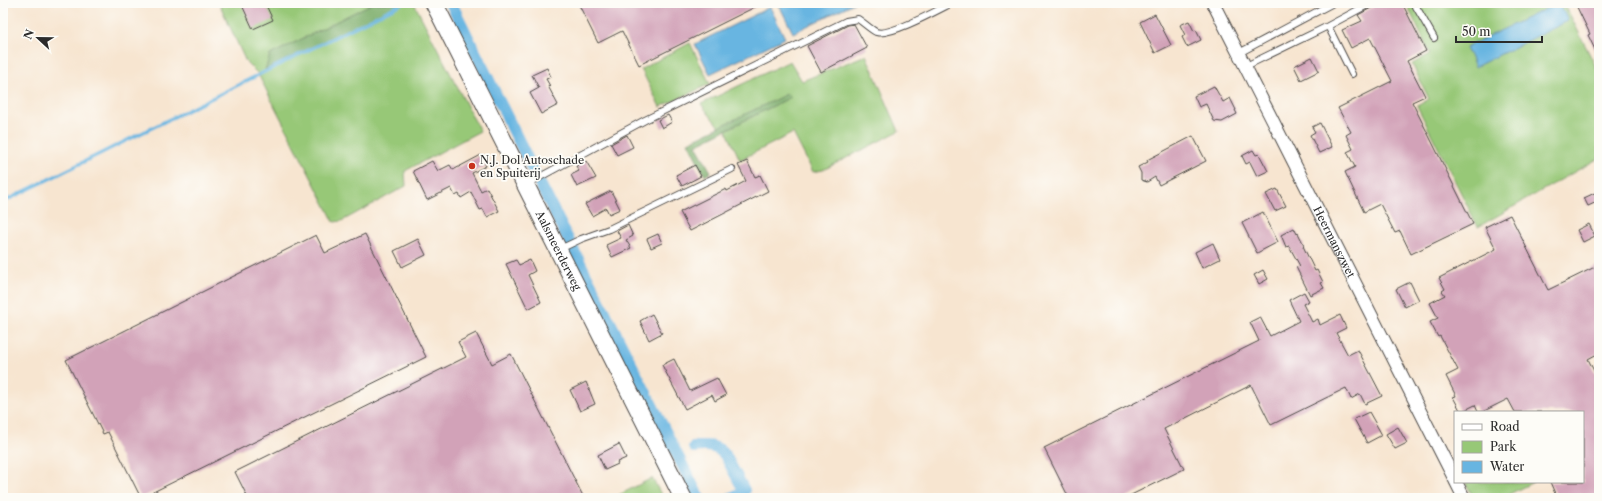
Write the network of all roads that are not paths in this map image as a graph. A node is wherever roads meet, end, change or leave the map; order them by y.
1 (434, 3) edge
2 (952, 3) edge
3 (1214, 3) edge
4 (1333, 3) edge
5 (1371, 3) edge
6 (1414, 3) edge
7 (1328, 26) junction
8 (1434, 38) dead end
9 (1239, 53) junction
10 (1246, 66) junction
11 (1352, 74) dead end
12 (732, 169) dead end
13 (528, 183) junction
14 (563, 247) junction
15 (1454, 479) edge
16 (1456, 483) edge
17 (683, 498) edge
18 (1464, 498) edge

1 - 13 street, Aalsmeerderweg
2 - 13 lane
3 - 9 street, Heermanszwet
4 - 9 lane
5 - 7 lane
6 - 8 lane
7 - 10 lane
7 - 11 lane
9 - 10 street, Heermanszwet
10 - 15 street, Heermanszwet
12 - 14 lane
13 - 14 street, Aalsmeerderweg
14 - 17 street, Aalsmeerderweg
16 - 18 street, Heermanszwet

